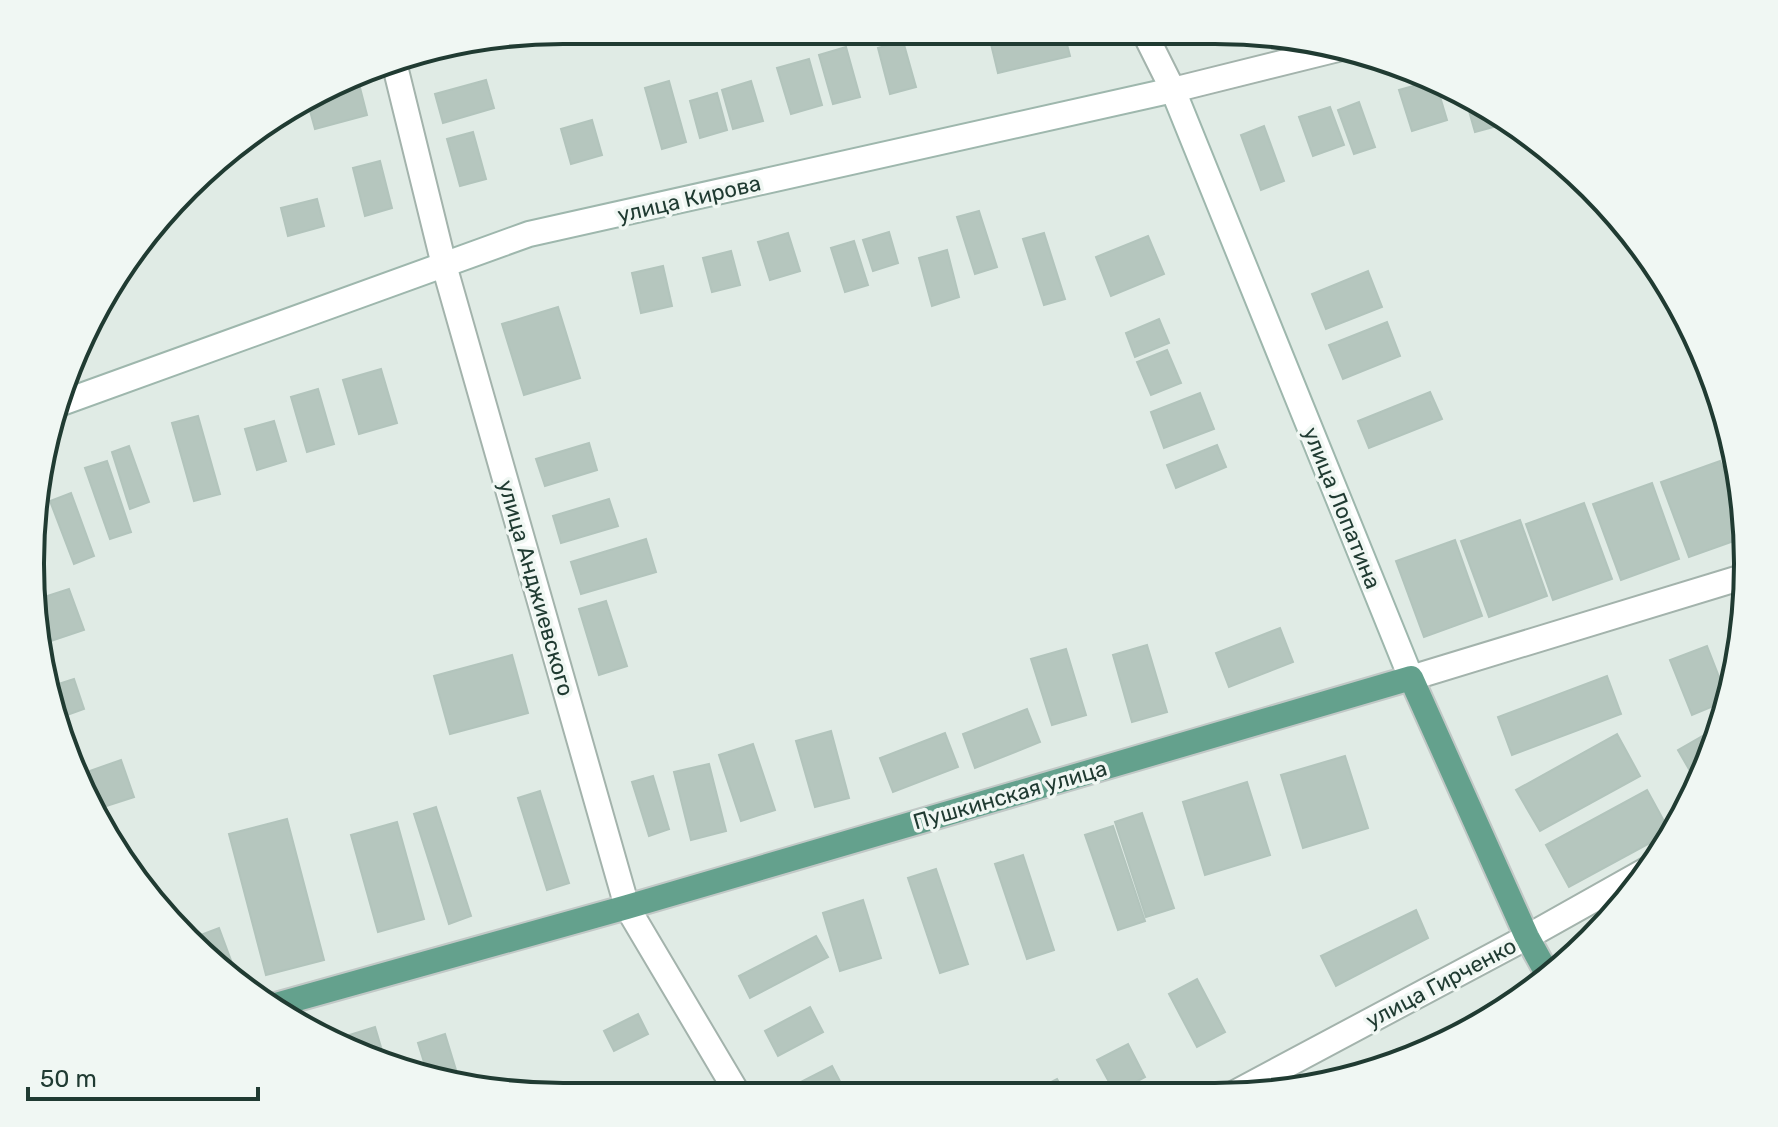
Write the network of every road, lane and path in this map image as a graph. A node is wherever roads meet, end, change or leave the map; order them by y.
1 (1150, 44) edge
2 (1317, 54) edge
3 (396, 72) edge
4 (1173, 90) junction
5 (444, 265) junction
6 (71, 400) edge
7 (1734, 580) edge
8 (1411, 678) junction
9 (1626, 882) edge
10 (627, 907) junction
11 (1527, 937) junction
12 (1543, 966) edge
13 (286, 1002) edge
14 (1257, 1081) edge
15 (731, 1083) edge

1 - 4 street, улица Лопатина
2 - 4 street, улица Кирова
3 - 5 street, улица Анджиевского
4 - 5 street, улица Кирова
4 - 8 street, улица Лопатина
5 - 6 street, улица Кирова
5 - 10 street, улица Анджиевского
7 - 8 street, Пушкинская улица
8 - 10 main road, Пушкинская улица
8 - 11 main road, улица Лопатина
9 - 11 street, улица Гирченко
10 - 13 main road, Пушкинская улица
10 - 15 street, улица Анджиевского
11 - 12 main road, улица Лопатина
11 - 14 street, улица Гирченко

